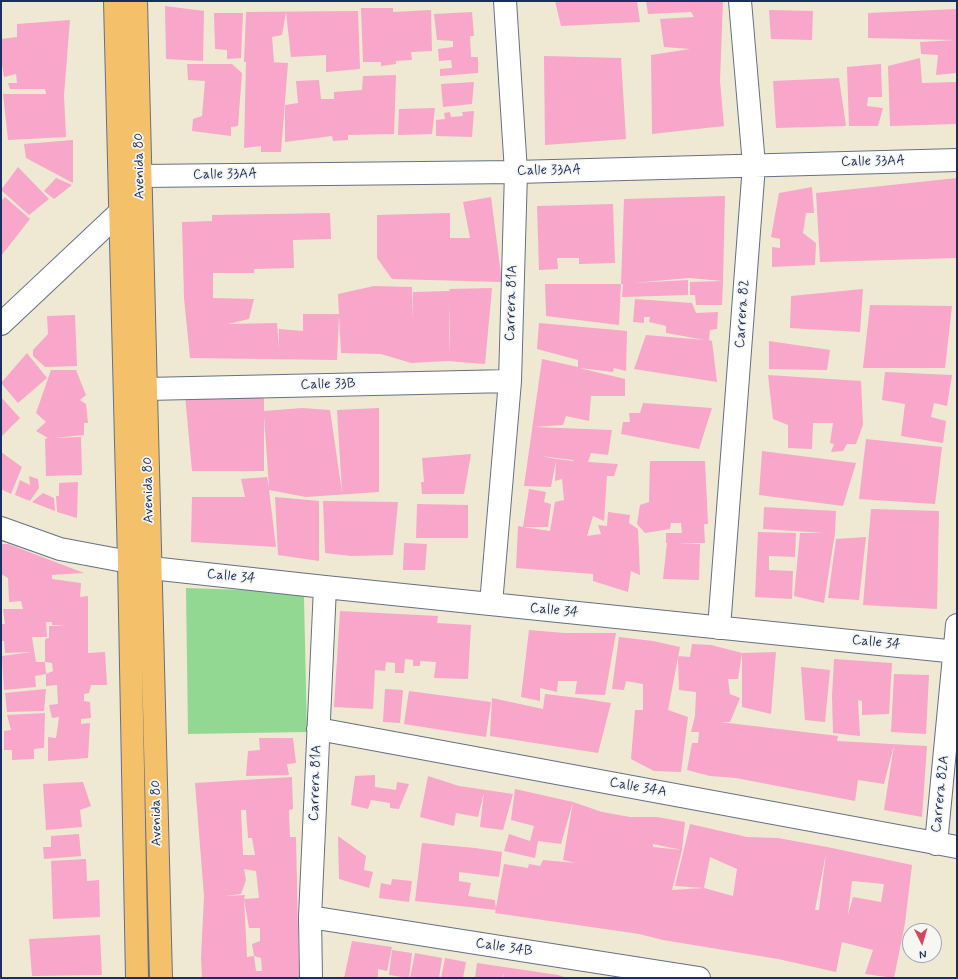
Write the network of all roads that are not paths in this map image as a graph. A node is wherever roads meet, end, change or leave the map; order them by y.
1 (115, 1) edge
2 (136, 1) edge
3 (505, 1) edge
4 (740, 1) edge
5 (957, 160) edge
6 (754, 165) junction
7 (516, 172) junction
8 (141, 176) junction
9 (119, 214) junction
10 (1, 324) edge
11 (510, 381) junction
12 (146, 389) junction
13 (1, 528) edge
14 (129, 562) junction
15 (150, 568) junction
16 (324, 587) junction
17 (491, 604) junction
18 (957, 625) edge
19 (719, 628) junction
20 (956, 652) edge
21 (318, 729) junction
22 (936, 844) junction
23 (957, 847) edge
24 (310, 917) junction
25 (137, 978) edge
26 (161, 978) edge
27 (311, 978) edge
28 (699, 978) edge

1 - 9 main road, Avenida 80
2 - 8 main road, Avenida 80
3 - 7 street, Carrera 81A
4 - 6 street, Carrera 82
5 - 6 street, Calle 33AA
6 - 7 street, Calle 33AA
6 - 19 street, Carrera 82
7 - 8 street, Calle 33AA
7 - 11 street, Carrera 81A
8 - 12 main road, Avenida 80
9 - 10 street
9 - 14 main road, Avenida 80
11 - 12 street, Calle 33B
11 - 17 street, Carrera 81A
12 - 15 main road, Avenida 80
13 - 14 street
14 - 25 main road, Avenida 80
15 - 16 street, Calle 34
15 - 26 main road, Avenida 80
16 - 17 street, Calle 34
16 - 21 street, Carrera 81A
17 - 19 street, Calle 34
18 - 20 street, Carrera 82A
19 - 20 street, Calle 34
20 - 22 street, Carrera 82A
21 - 22 street, Calle 34A
21 - 24 street, Carrera 81A
22 - 23 street, Calle 34A
24 - 27 street, Carrera 81A
24 - 28 street, Calle 34B

